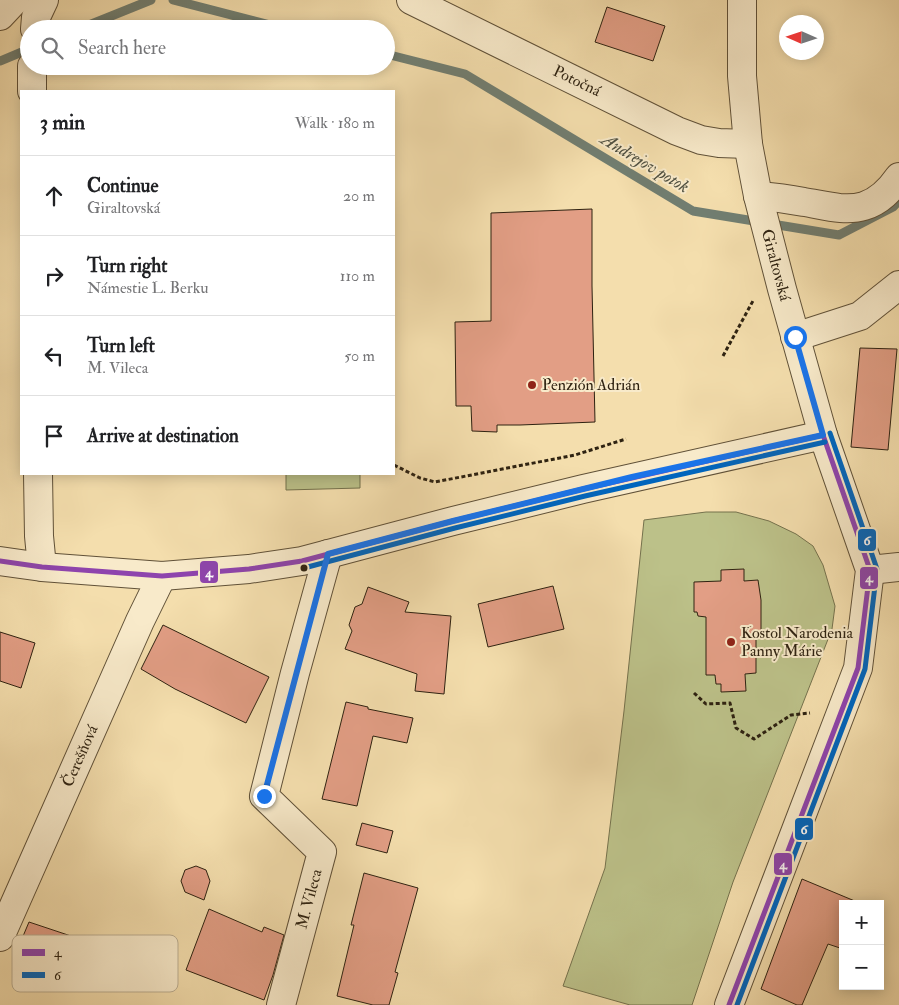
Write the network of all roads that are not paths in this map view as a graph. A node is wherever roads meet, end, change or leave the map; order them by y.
1 (15, 0) edge
2 (411, 0) edge
3 (742, 0) edge
4 (0, 16) edge
5 (748, 144) junction
6 (899, 177) edge
7 (758, 196) junction
8 (899, 285) edge
9 (795, 337) junction
10 (823, 435) junction
11 (38, 475) edge
12 (328, 554) junction
13 (0, 561) edge
14 (42, 567) junction
15 (899, 567) edge
16 (870, 570) junction
17 (162, 576) junction
18 (0, 937) edge
19 (281, 1005) edge
20 (729, 1005) edge

1 - 4 street
2 - 5 street, Potočná
3 - 5 street, Giraltovská
5 - 7 street, Giraltovská
6 - 7 street
7 - 9 street, Giraltovská
8 - 9 street
9 - 10 street, Giraltovská
10 - 12 street
10 - 16 street, Giraltovská
11 - 14 street
12 - 17 street
12 - 19 street, M. Vileca
13 - 14 street
14 - 17 street
15 - 16 street
16 - 20 street, Giraltovská
17 - 18 street, Čerešňová

